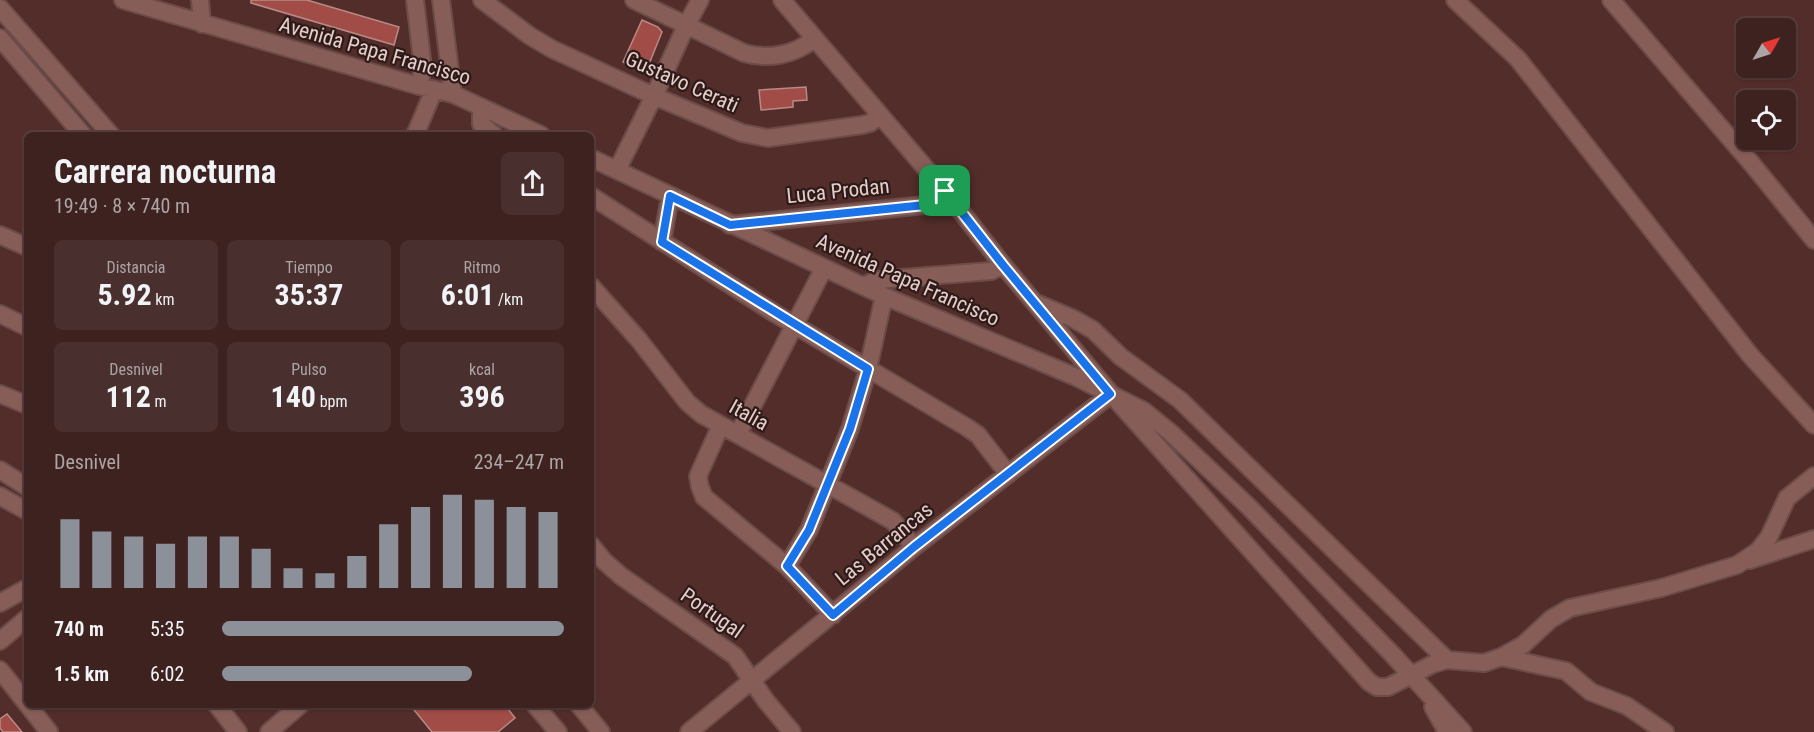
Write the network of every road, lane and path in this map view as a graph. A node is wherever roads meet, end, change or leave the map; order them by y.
1 (123, 0) edge
2 (200, 0) edge
3 (415, 0) edge
4 (441, 0) edge
5 (482, 0) edge
6 (634, 0) edge
7 (700, 0) edge
8 (783, 0) edge
9 (1455, 0) edge
10 (1611, 0) edge
11 (0, 8) edge
12 (202, 24) junction
13 (686, 26) junction
14 (0, 38) edge
15 (814, 39) junction
16 (426, 88) junction
17 (453, 94) junction
18 (654, 96) junction
19 (481, 107) junction
20 (879, 116) junction
21 (80, 132) edge
22 (108, 132) edge
23 (416, 132) edge
24 (490, 132) edge
25 (535, 132) edge
26 (594, 159) edge
27 (617, 170) junction
28 (945, 191) junction
29 (670, 196) junction
30 (594, 198) edge
31 (730, 225) junction
32 (0, 235) edge
33 (1814, 240) edge
34 (662, 242) junction
35 (24, 246) edge
36 (1003, 265) junction
37 (824, 268) junction
38 (863, 286) junction
39 (594, 289) edge
40 (884, 296) junction
41 (1034, 302) junction
42 (0, 314) edge
43 (794, 325) junction
44 (24, 326) edge
45 (868, 369) junction
46 (0, 394) edge
47 (1110, 394) junction
48 (24, 404) edge
49 (721, 425) junction
50 (1814, 425) edge
51 (738, 434) junction
52 (0, 470) edge
53 (1008, 474) junction
54 (1814, 476) edge
55 (827, 484) junction
56 (24, 485) edge
57 (0, 496) edge
58 (24, 509) edge
59 (1814, 539) edge
60 (914, 547) junction
61 (594, 549) edge
62 (1740, 563) junction
63 (787, 566) junction
64 (24, 590) edge
65 (0, 603) edge
66 (833, 615) junction
67 (24, 621) edge
68 (0, 641) edge
69 (1502, 657) junction
70 (1447, 660) junction
71 (0, 670) edge
72 (1411, 676) junction
73 (753, 680) junction
74 (1424, 690) junction
75 (24, 701) edge
76 (29, 708) edge
77 (219, 708) edge
78 (296, 708) edge
79 (538, 708) edge
80 (581, 708) edge
81 (49, 732) edge
82 (238, 732) edge
83 (268, 732) edge
84 (558, 732) edge
85 (601, 732) edge
86 (689, 732) edge
87 (792, 732) edge
88 (1448, 732) edge
89 (1463, 732) edge
90 (1665, 732) edge

1 - 12 street, Avenida Papa Francisco
2 - 12 street
3 - 16 street
4 - 17 street
5 - 18 street, Gustavo Cerati
6 - 13 street
7 - 13 street
8 - 15 street
9 - 50 street
10 - 33 street
11 - 22 street
12 - 16 street, Avenida Papa Francisco
13 - 15 street
13 - 18 street
14 - 21 street
15 - 20 street
16 - 17 street, Avenida Papa Francisco
16 - 23 street
17 - 19 street, Avenida Papa Francisco
18 - 20 street, Gustavo Cerati
18 - 27 street
19 - 24 street
19 - 25 street, Avenida Papa Francisco
20 - 28 street
26 - 27 street, Avenida Papa Francisco
27 - 29 street, Avenida Papa Francisco
28 - 31 street, Luca Prodan
28 - 36 street
29 - 31 street, Avenida Papa Francisco
29 - 34 street
30 - 34 street
31 - 37 street, Avenida Papa Francisco
32 - 35 street
34 - 43 street
36 - 38 street
36 - 41 street
37 - 38 street, Avenida Papa Francisco
37 - 43 street
38 - 40 street, Avenida Papa Francisco
39 - 49 street, Italia
40 - 45 street
40 - 47 street, Avenida Papa Francisco
41 - 47 street
41 - 70 street
42 - 44 street
43 - 45 street
43 - 51 street
45 - 53 street
45 - 55 street
46 - 48 street
47 - 53 street, Las Barrancas
47 - 72 street, Avenida Papa Francisco
47 - 72 street
49 - 51 street, Italia
49 - 63 street
51 - 55 street, Italia
52 - 56 street
53 - 60 street, Las Barrancas
54 - 62 street
55 - 60 street, Italia
55 - 63 street
57 - 58 street
59 - 62 street
60 - 66 street, Las Barrancas
61 - 73 street, Portugal
62 - 69 street
63 - 66 street
64 - 65 street
66 - 73 street, Las Barrancas
67 - 68 street
69 - 70 street
69 - 90 street
70 - 72 street
71 - 75 street
72 - 74 street, Avenida Papa Francisco
73 - 86 street, Las Barrancas
73 - 87 street, Portugal
74 - 88 street
74 - 89 street
76 - 81 street
77 - 82 street
78 - 83 street
79 - 84 street
80 - 85 street

